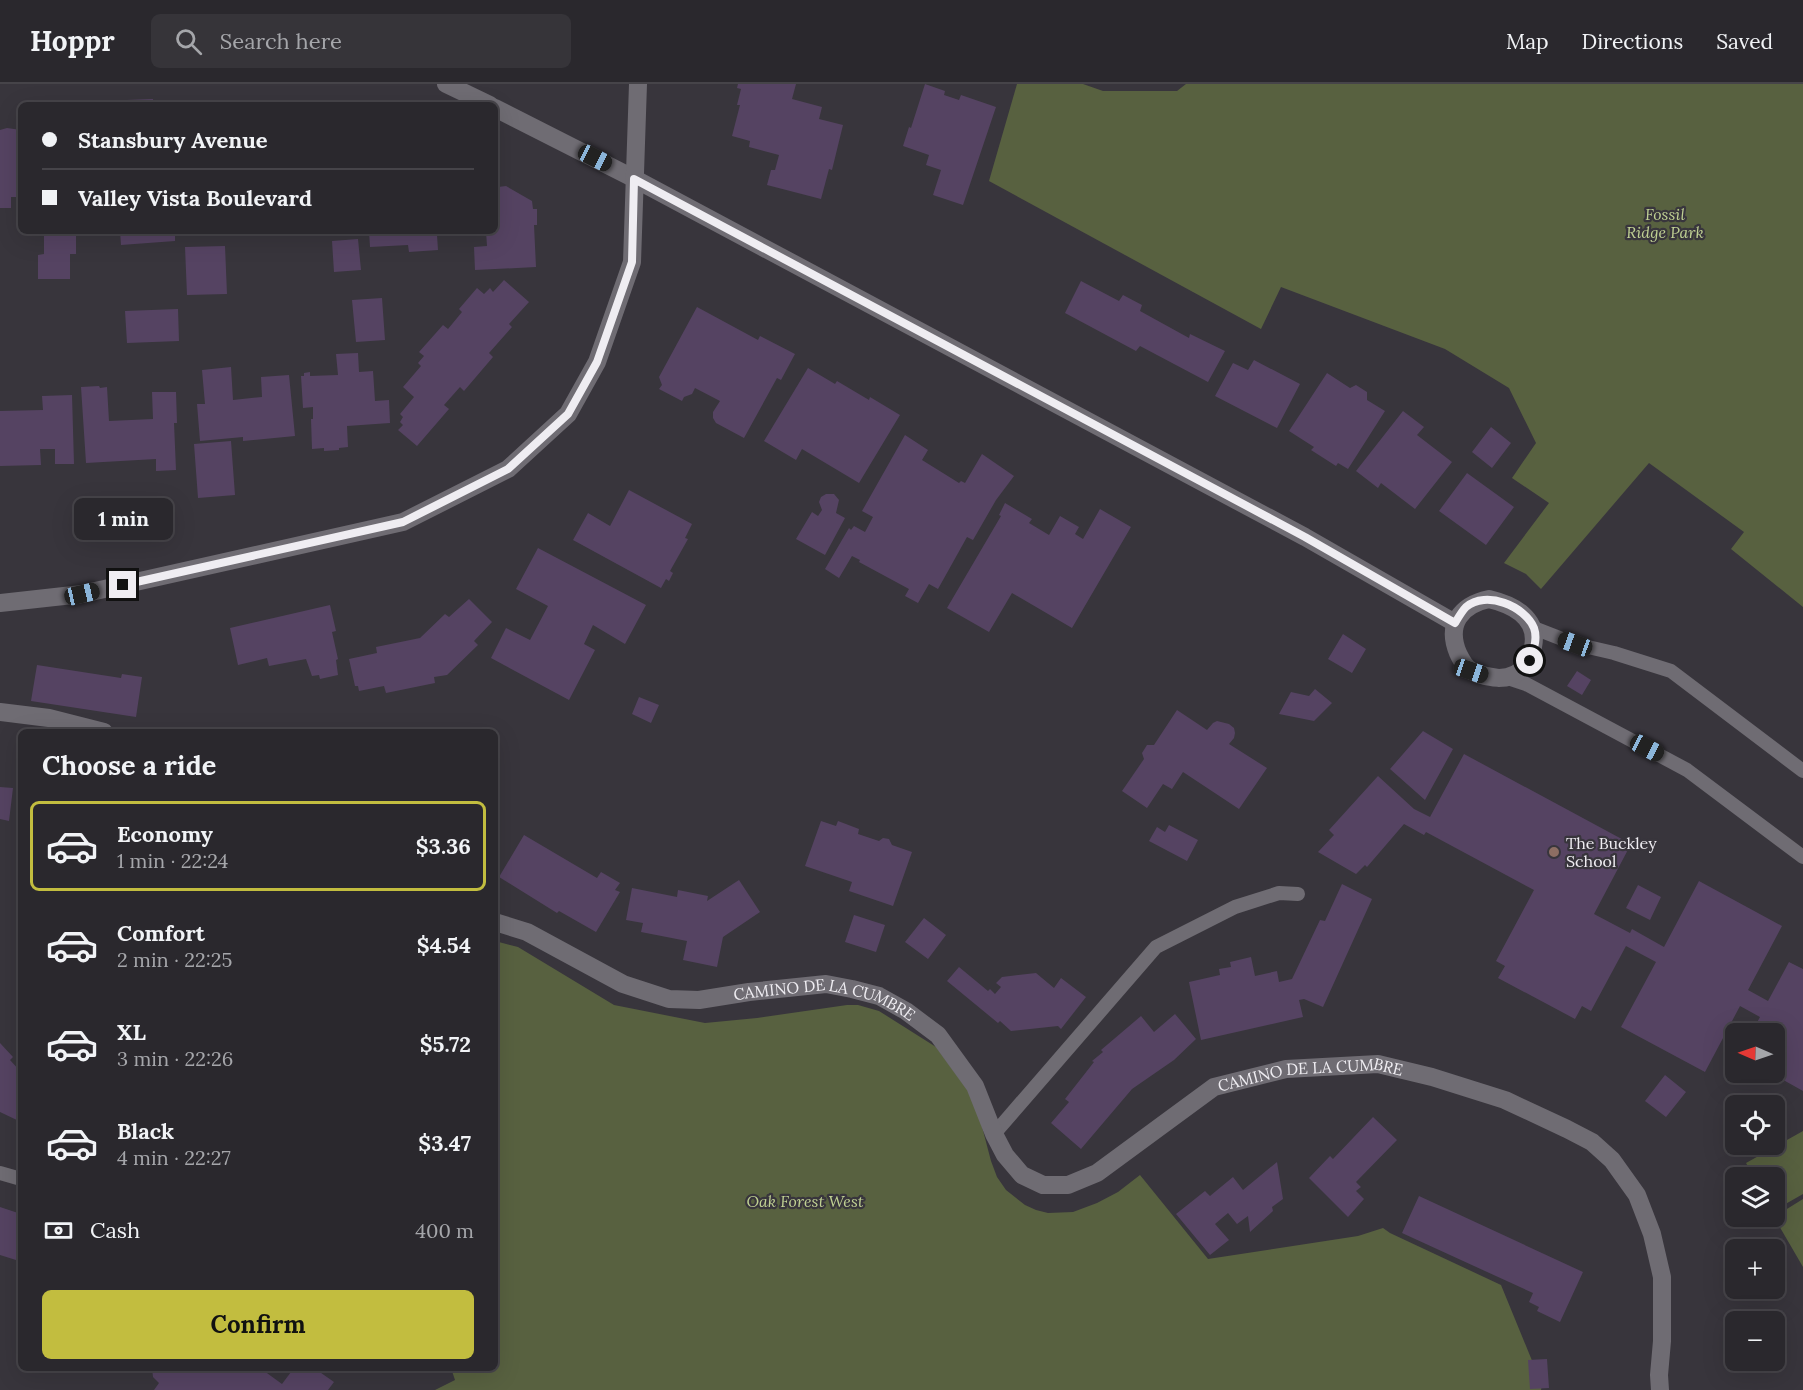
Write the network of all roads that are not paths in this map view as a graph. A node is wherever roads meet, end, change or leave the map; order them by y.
1 (446, 84) edge
2 (638, 84) edge
3 (484, 102) edge
4 (498, 110) edge
5 (634, 179) junction
6 (0, 603) edge
7 (1455, 623) junction
8 (1534, 628) junction
9 (1508, 678) junction
10 (0, 712) edge
11 (92, 729) edge
12 (1803, 771) edge
13 (1803, 858) edge
14 (1298, 894) dead end
15 (498, 923) edge
16 (994, 1134) junction
17 (0, 1173) edge
18 (18, 1178) edge
19 (1660, 1390) edge

1 - 3 street
2 - 5 street
4 - 5 street
5 - 6 street
5 - 7 street
7 - 8 street
7 - 9 street
8 - 9 street
8 - 12 lane
9 - 13 lane
10 - 11 street
14 - 16 lane
15 - 16 street, CAMINO DE LA CUMBRE
16 - 19 street, CAMINO DE LA CUMBRE
17 - 18 lane

